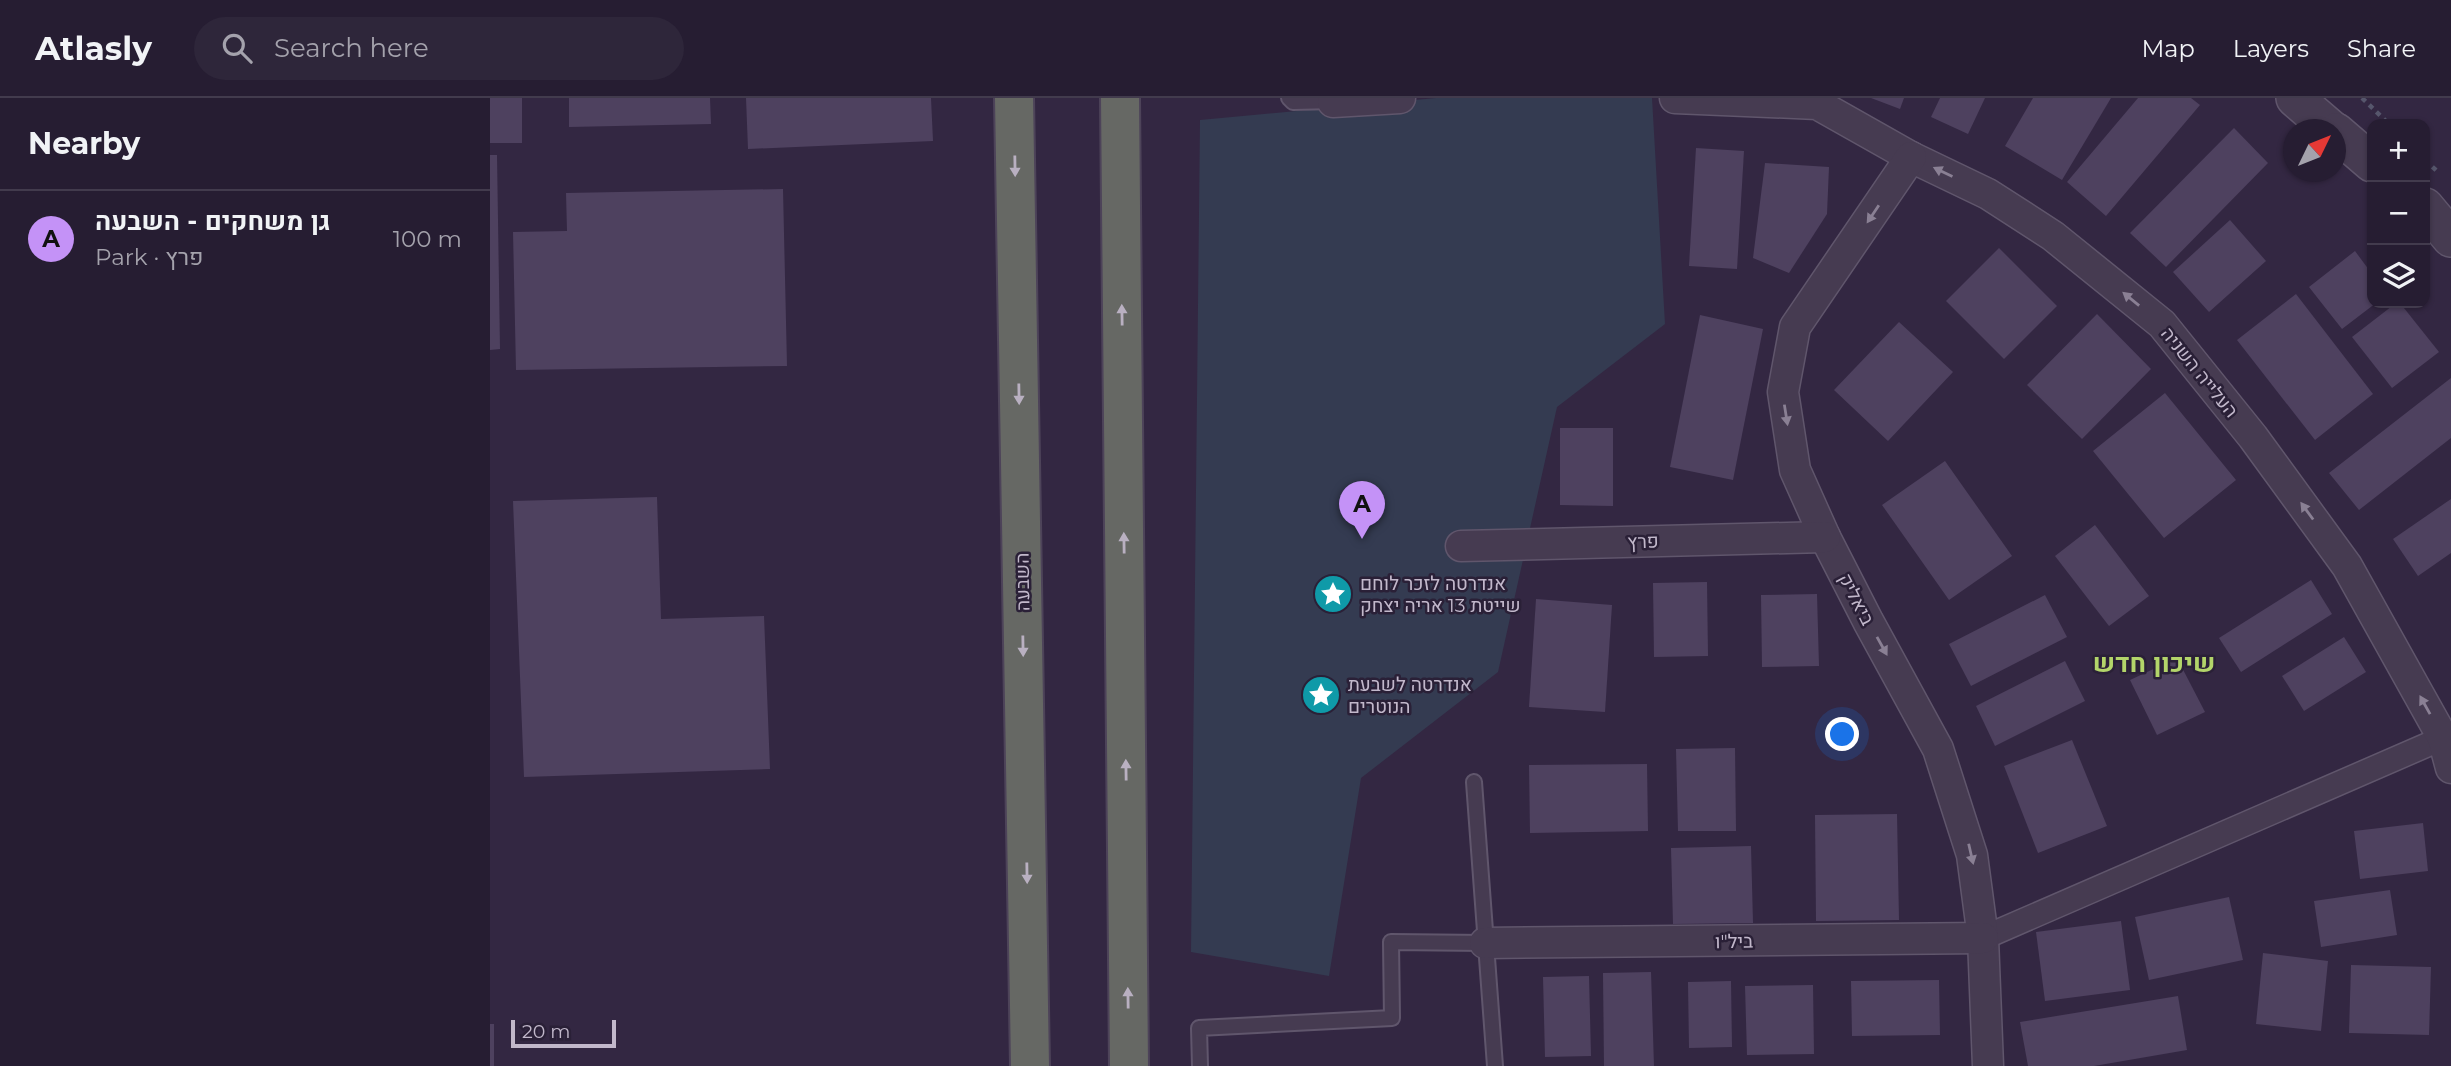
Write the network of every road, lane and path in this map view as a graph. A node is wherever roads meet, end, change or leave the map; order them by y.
1 (1014, 98) edge
2 (1119, 98) edge
3 (1289, 98) edge
4 (1399, 98) edge
5 (1675, 98) edge
6 (2295, 98) edge
7 (2362, 98) edge
8 (1338, 100) edge
9 (1818, 101) edge
10 (2320, 119) edge
11 (2384, 119) edge
12 (2346, 141) edge
13 (1911, 157) junction
14 (2367, 159) edge
15 (2430, 213) edge
16 (2451, 238) edge
17 (1825, 537) junction
18 (1461, 546) dead end
19 (2447, 736) edge
20 (2451, 768) edge
21 (1474, 782) dead end
22 (1983, 938) junction
23 (1485, 943) junction
24 (1030, 1066) edge
25 (1129, 1066) edge
26 (1200, 1066) edge
27 (1495, 1066) edge
28 (1988, 1066) edge

1 -> 24 highway, השבעה
25 -> 2 highway
3 - 8 lane
4 - 8 street
5 - 9 street
6 - 10 street
7 - 11 path
9 - 13 street, העלייה השניה
12 - 14 street
13 -> 17 street, ביאליק
19 -> 13 street, העלייה השניה
15 - 16 street
17 - 18 street, פרץ
17 -> 22 street, ביאליק
19 - 20 street, העלייה השניה
19 - 22 street
21 - 23 lane
22 - 23 street, ביל"ו
22 - 28 street, ביאליק
23 - 26 lane
23 - 27 lane

